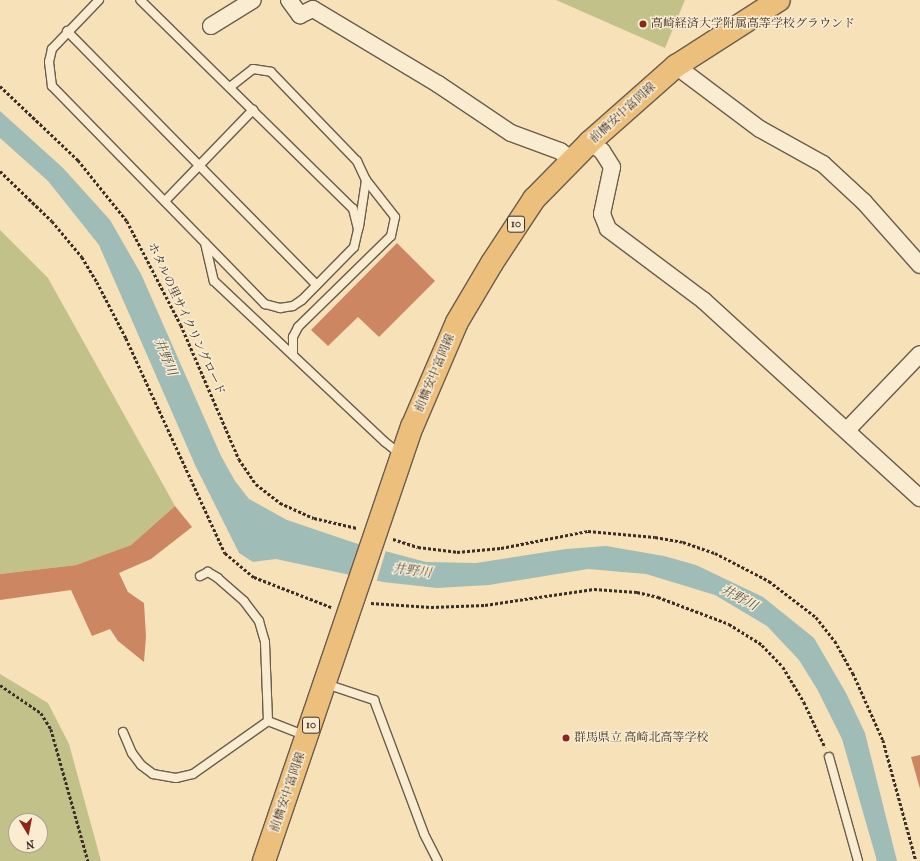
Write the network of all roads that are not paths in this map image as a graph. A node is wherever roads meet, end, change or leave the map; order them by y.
1 (99, 0) edge
2 (140, 0) edge
3 (253, 0) edge
4 (289, 0) edge
5 (779, 0) edge
6 (211, 26) dead end
7 (67, 31) junction
8 (676, 66) junction
9 (230, 87) junction
10 (253, 110) junction
11 (590, 142) junction
12 (572, 160) junction
13 (199, 166) junction
14 (366, 180) junction
15 (165, 201) junction
16 (358, 230) junction
17 (205, 242) junction
18 (920, 264) edge
19 (317, 285) junction
20 (293, 354) junction
21 (920, 354) edge
22 (847, 430) junction
23 (402, 455) junction
24 (920, 498) edge
25 (200, 576) dead end
26 (325, 684) junction
27 (268, 721) junction
28 (123, 732) dead end
29 (308, 736) junction
30 (829, 757) road end
31 (264, 861) edge
32 (438, 861) edge
33 (858, 861) edge

1 - 7 lane
2 - 9 lane
3 - 6 street
4 - 12 street
5 - 8 main road, 前橋安中富岡線 / 10
7 - 13 lane
7 - 15 lane
8 - 11 main road, 前橋安中富岡線 / 10
8 - 18 street
9 - 10 lane
9 - 14 lane
10 - 13 lane
10 - 16 lane
11 - 12 main road, 前橋安中富岡線 / 10
11 - 22 street
12 - 23 main road, 前橋安中富岡線 / 10
13 - 15 lane
13 - 19 lane
14 - 16 lane
14 - 20 lane
15 - 17 lane
16 - 19 lane
17 - 19 lane
17 - 20 lane
20 - 23 lane
21 - 22 street
22 - 24 street
23 - 26 main road, 前橋安中富岡線 / 10
25 - 27 lane
26 - 29 main road, 前橋安中富岡線 / 10
26 - 32 lane
27 - 28 lane
27 - 29 lane
29 - 31 main road, 前橋安中富岡線 / 10
30 - 33 lane

